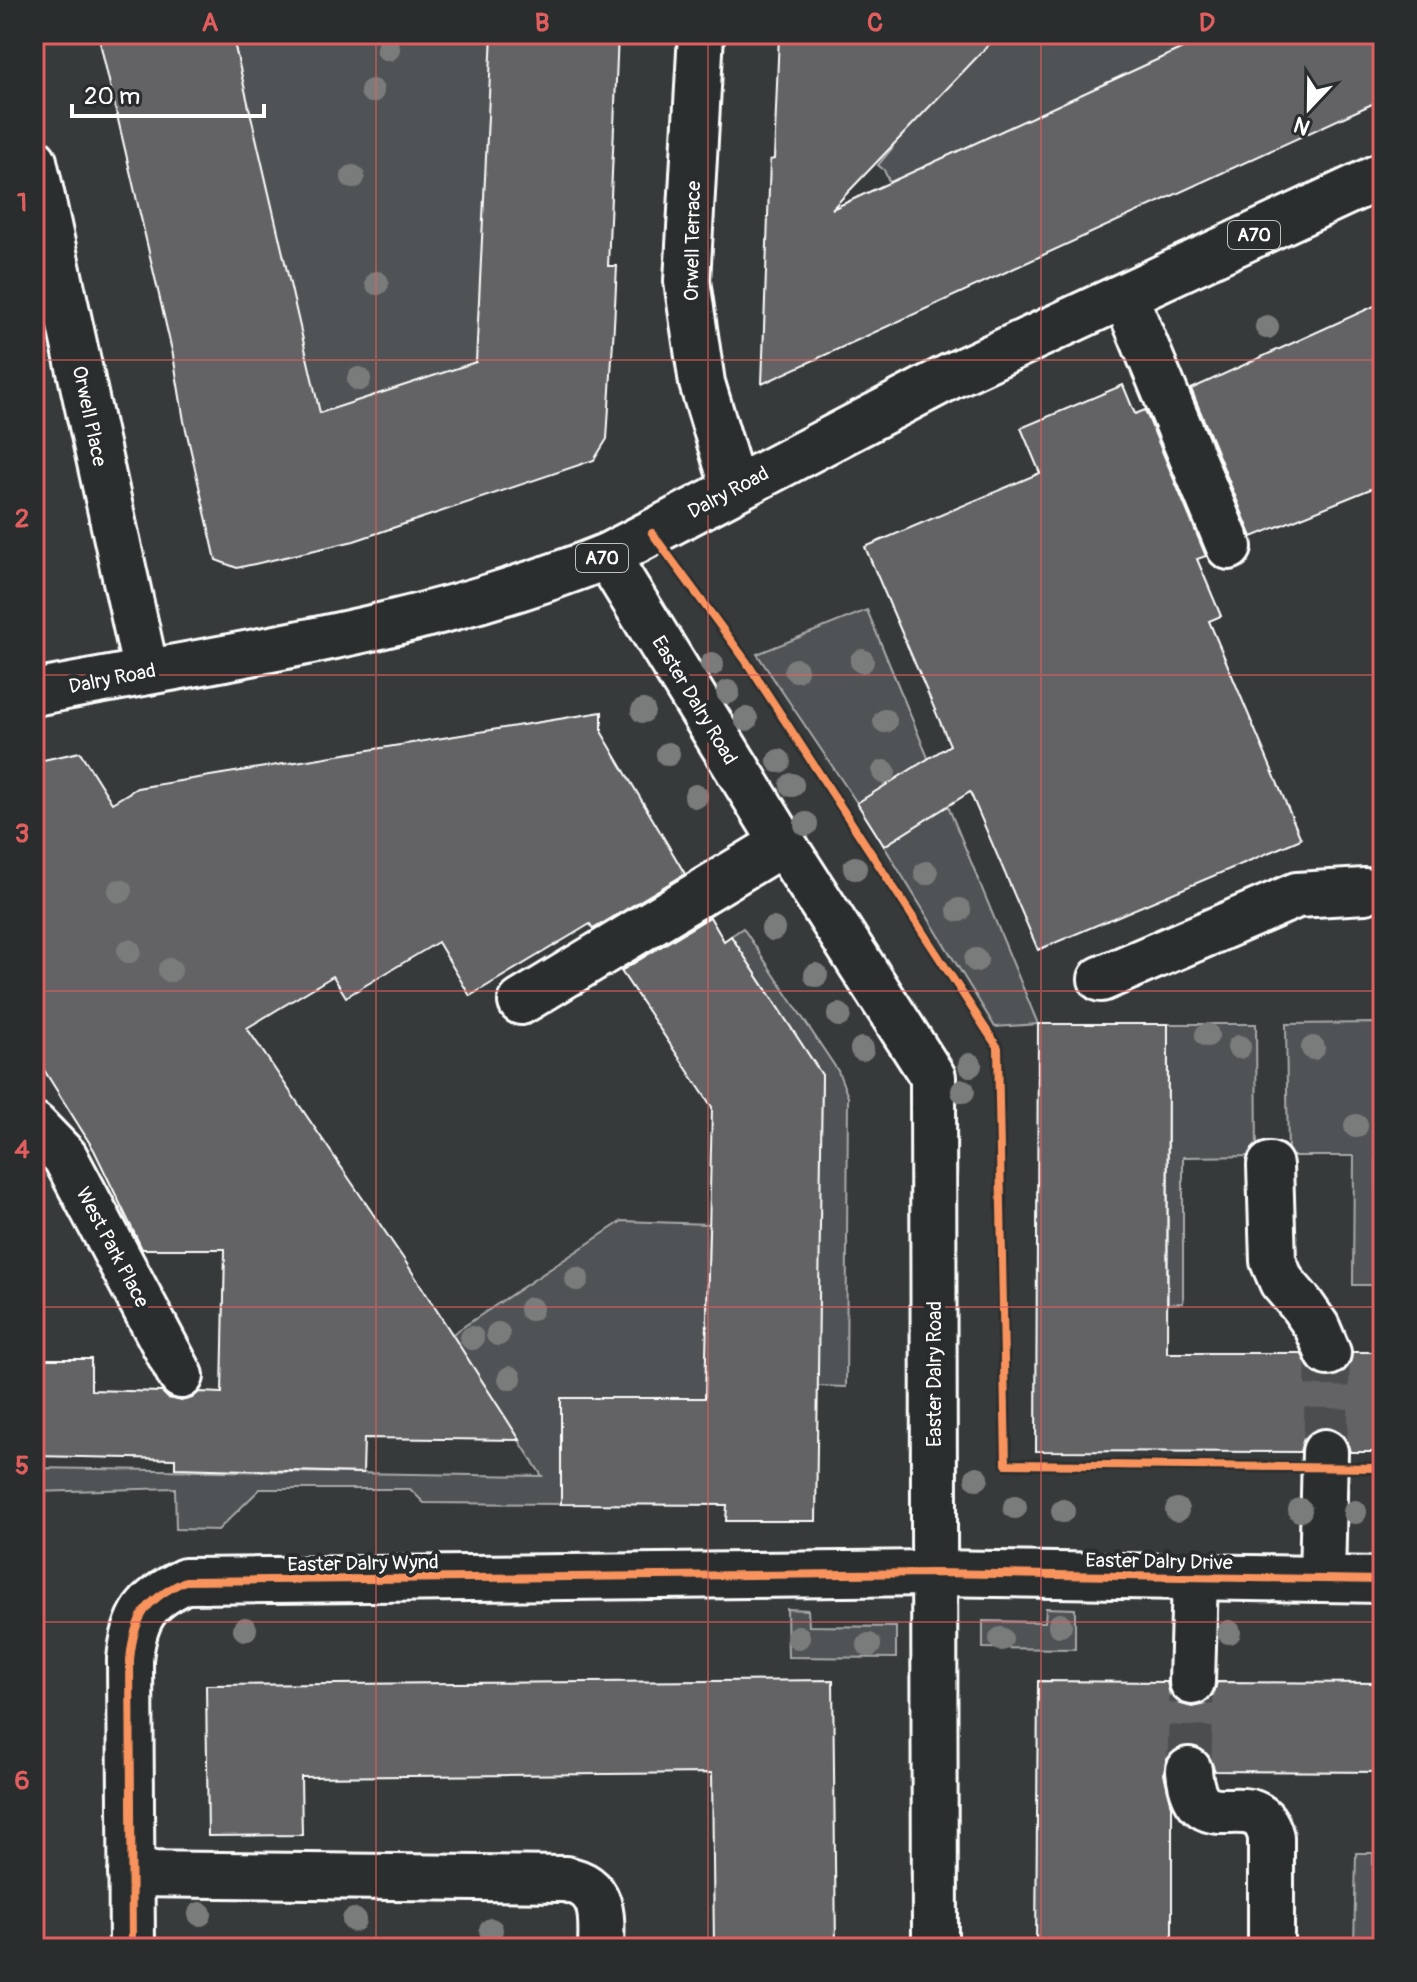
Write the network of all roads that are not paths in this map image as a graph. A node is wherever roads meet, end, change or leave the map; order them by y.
1 (701, 34) edge
2 (34, 161) edge
3 (1383, 175) edge
4 (1125, 296) junction
5 (734, 489) junction
6 (1229, 547) dead end
7 (607, 556) junction
8 (146, 672) junction
9 (34, 693) edge
10 (783, 843) junction
11 (1365, 891) dead end
12 (1101, 979) dead end
13 (521, 1002) dead end
14 (34, 1125) edge
15 (1270, 1165) dead end
16 (1328, 1353) tunnel mouth
17 (181, 1376) dead end
18 (1325, 1452) tunnel mouth
19 (934, 1573) junction
20 (1195, 1577) junction
21 (1322, 1579) junction
22 (1383, 1580) edge
23 (1192, 1682) tunnel mouth
24 (1189, 1770) tunnel mouth
25 (131, 1874) junction
26 (132, 1948) edge
27 (601, 1948) edge
28 (935, 1948) edge
29 (1271, 1948) edge

1 - 5 street, Orwell Terrace
2 - 8 street, Orwell Place
3 - 4 street, Dalry Road / A70
4 - 5 street, Dalry Road / A70
4 - 6 street
5 - 7 street, Dalry Road / A70
7 - 8 street, Dalry Road / A70
7 - 10 street, Easter Dalry Road
8 - 9 street, Dalry Road / A70
10 - 13 street
10 - 19 street, Easter Dalry Road
11 - 12 street
14 - 17 street, West Park Place
15 - 16 street
18 - 21 street
19 - 20 street, Easter Dalry Drive
19 - 25 street, Easter Dalry Wynd
19 - 28 street, Easter Dalry Road
20 - 21 street, Easter Dalry Drive
20 - 23 street
21 - 22 street, Easter Dalry Drive
24 - 29 street
25 - 26 street, Easter Dalry Wynd
25 - 27 street

